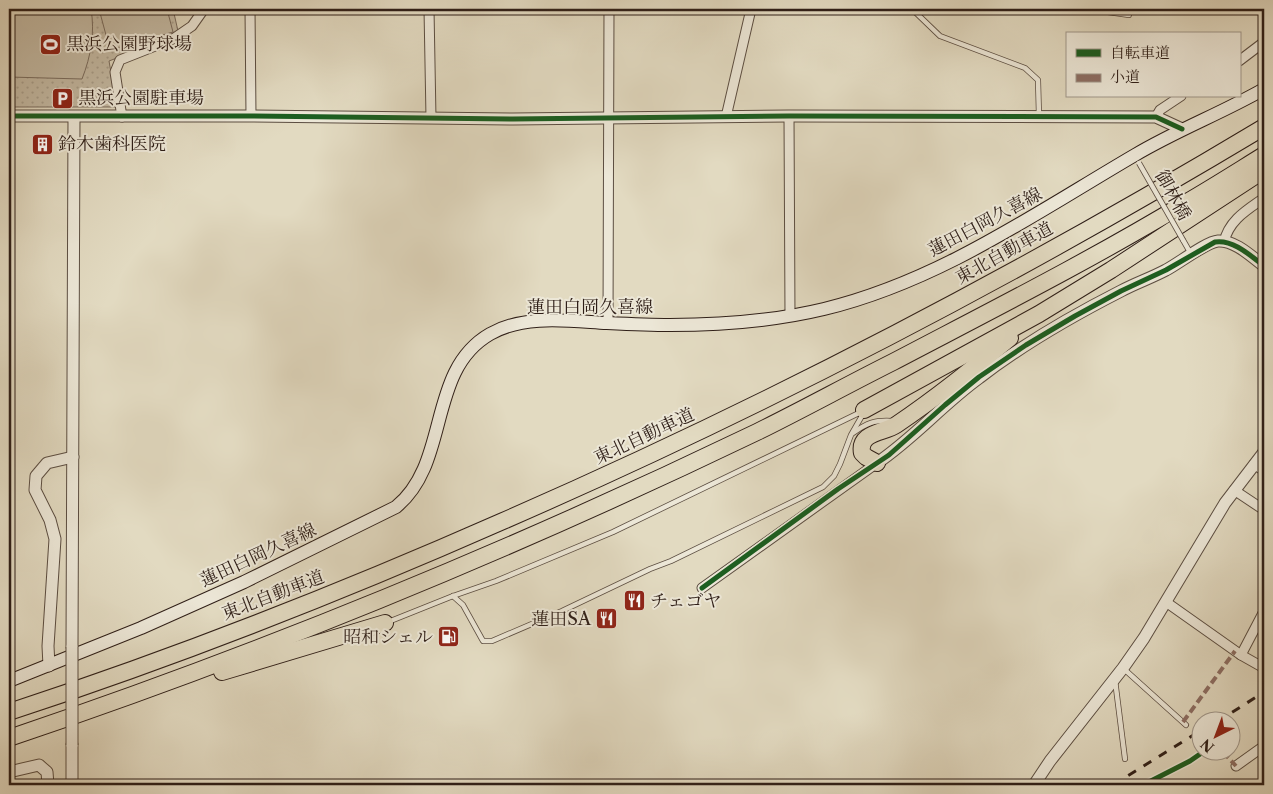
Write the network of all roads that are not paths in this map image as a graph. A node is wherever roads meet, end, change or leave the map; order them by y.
1 (204, 9) edge
2 (250, 9) edge
3 (429, 9) edge
4 (608, 9) edge
5 (751, 9) edge
6 (912, 9) edge
7 (1087, 9) edge
8 (1130, 9) edge
9 (1264, 42) edge
10 (1240, 60) edge
11 (1264, 89) edge
12 (1178, 98) edge
13 (9, 116) edge
14 (74, 116) junction
15 (252, 116) junction
16 (726, 116) junction
17 (789, 116) junction
18 (122, 117) junction
19 (1156, 117) junction
20 (431, 118) junction
21 (608, 118) junction
22 (1039, 118) junction
23 (1264, 127) edge
24 (1182, 129) junction
25 (1264, 155) edge
26 (1137, 159) junction
27 (1264, 170) edge
28 (1264, 198) edge
29 (1224, 242) junction
30 (1192, 255) junction
31 (1264, 266) edge
32 (1038, 314) junction
33 (790, 316) junction
34 (608, 323) junction
35 (864, 410) junction
36 (903, 420) junction
37 (851, 435) junction
38 (1264, 452) edge
39 (73, 457) junction
40 (877, 463) junction
41 (1254, 464) junction
42 (1264, 471) edge
43 (1234, 490) junction
44 (1264, 510) edge
45 (702, 588) dead end
46 (453, 596) junction
47 (1166, 602) junction
48 (1263, 613) dead end
49 (385, 623) joint
50 (1241, 656) junction
51 (49, 666) junction
52 (1123, 668) junction
53 (1264, 668) edge
54 (1115, 679) junction
55 (9, 681) edge
56 (138, 692) junction
57 (9, 712) edge
58 (1186, 725) dead end
59 (9, 738) edge
60 (1264, 746) edge
61 (1125, 759) dead end
62 (1236, 766) dead end
63 (9, 772) edge
64 (48, 785) edge
65 (72, 785) edge
66 (1034, 785) edge

1 - 18 street
2 - 15 street
3 - 20 street
4 - 21 street
5 - 16 street
6 - 22 lane
7 - 8 lane
9 - 10 street
11 - 24 main road, 蓮田白岡久喜線
12 - 19 street
13 - 14 street
14 - 18 street
14 - 39 street
15 - 18 street
15 - 20 street
16 - 17 street
16 - 21 street
17 - 22 street
17 - 33 street
19 - 22 street
19 - 24 street
20 - 21 street
21 - 34 street
23 - 57 highway, 東北自動車道
24 - 26 main road, 蓮田白岡久喜線
25 - 56 highway
26 - 30 lane, 御林橋, bridge
26 - 33 main road, 蓮田白岡久喜線
27 - 32 highway
28 - 29 street
29 - 30 street
29 - 31 street
30 - 40 street
32 - 35 highway
32 - 36 highway
33 - 34 main road, 蓮田白岡久喜線
34 - 51 main road, 蓮田白岡久喜線
35 - 37 lane
35 - 46 lane
36 - 37 lane
36 - 40 highway
37 - 46 lane
38 - 41 street
39 - 51 street
39 - 65 street, bridge
40 - 45 street
41 - 42 street
41 - 43 street
43 - 44 street
43 - 47 street
46 - 49 lane
47 - 50 street
47 - 52 street
48 - 50 street
49 - 56 highway
50 - 53 street
51 - 55 main road, 蓮田白岡久喜線
52 - 54 street
52 - 58 lane
54 - 61 lane
54 - 66 street
56 - 59 highway
60 - 62 street
63 - 64 street

